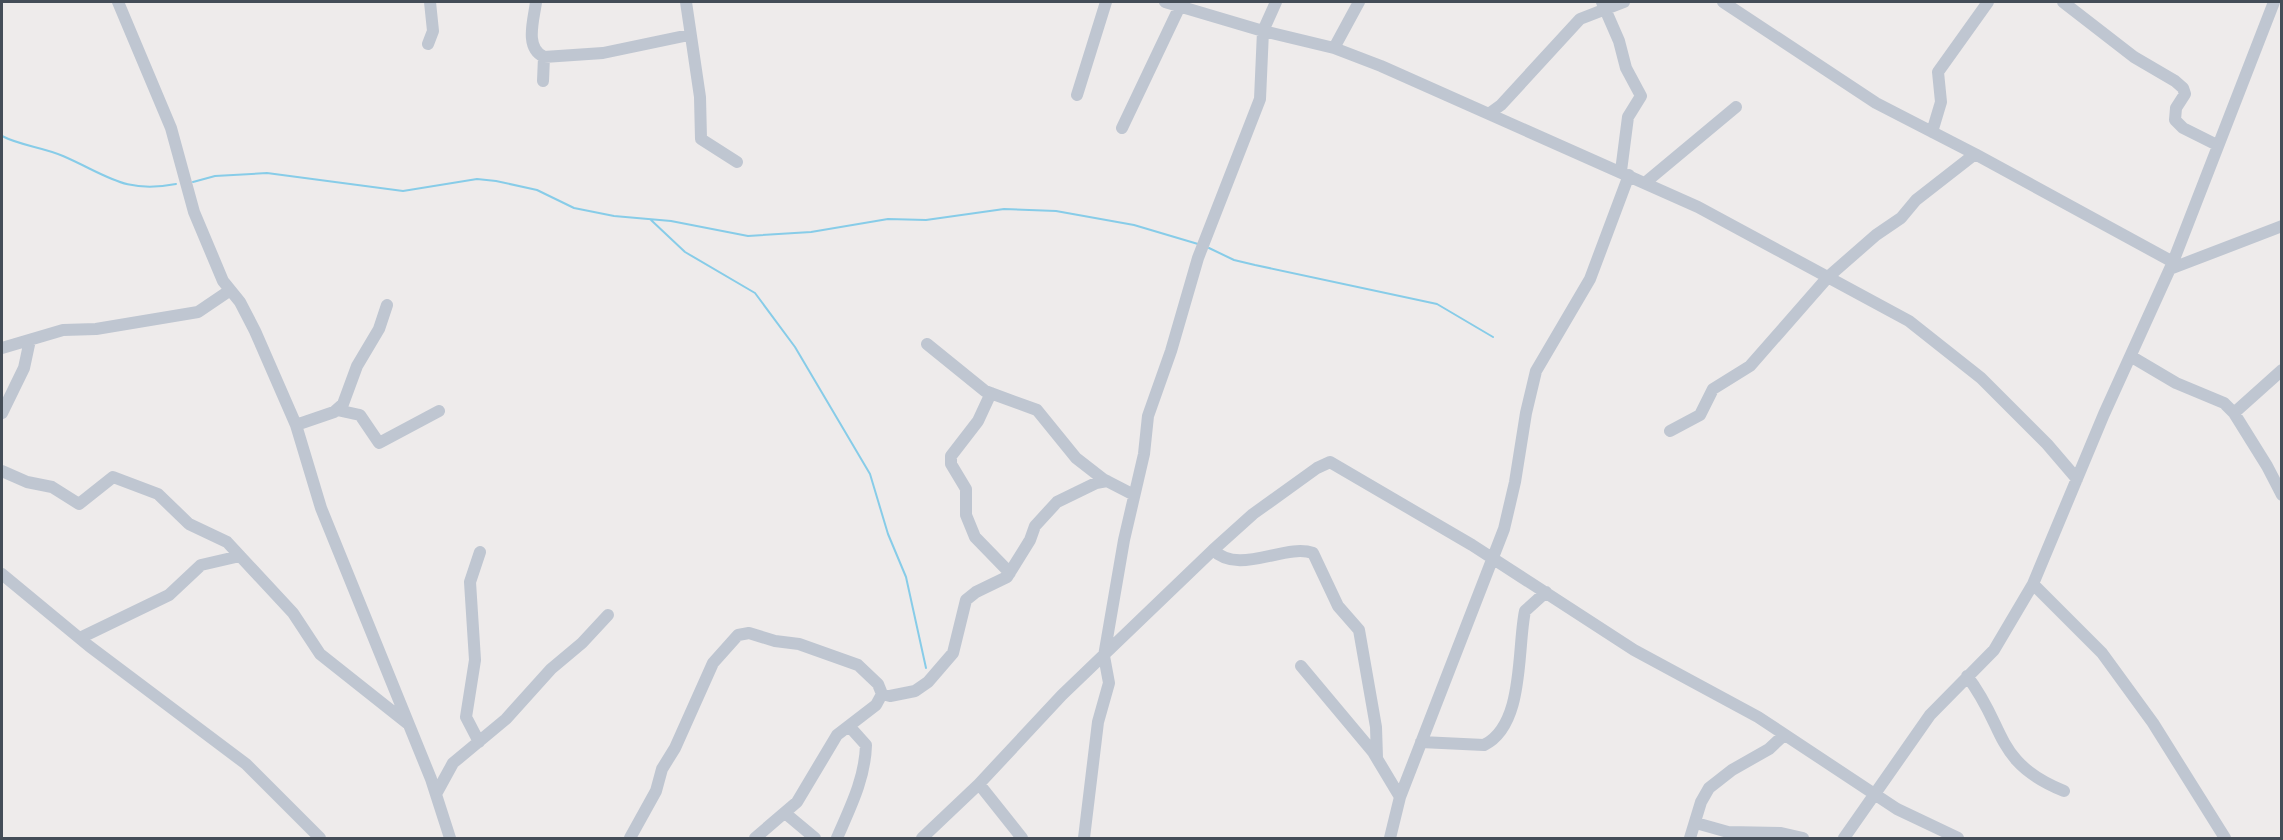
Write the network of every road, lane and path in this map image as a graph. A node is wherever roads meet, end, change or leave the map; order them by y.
1 (118, 2) edge
2 (430, 2) edge
3 (536, 2) edge
4 (686, 2) edge
5 (1106, 2) edge
6 (1165, 2) edge
7 (1276, 2) edge
8 (1359, 2) edge
9 (1624, 2) edge
10 (1723, 2) edge
11 (1988, 2) edge
12 (2063, 2) edge
13 (2274, 2) edge
14 (1602, 5) edge
15 (1180, 6) junction
16 (1263, 31) junction
17 (689, 35) junction
18 (428, 44) dead end
19 (1334, 48) junction
20 (544, 57) junction
21 (543, 81) dead end
22 (1077, 95) dead end
23 (1736, 107) dead end
24 (1490, 113) junction
25 (1122, 128) dead end
26 (1932, 132) junction
27 (2217, 146) junction
28 (1975, 154) junction
29 (737, 162) dead end
30 (1625, 173) junction
31 (1646, 182) junction
32 (2282, 225) edge
33 (2172, 266) junction
34 (1828, 277) junction
35 (229, 291) junction
36 (387, 305) dead end
37 (30, 340) junction
38 (927, 344) dead end
39 (2, 348) edge
40 (2132, 357) junction
41 (2282, 370) edge
42 (991, 393) junction
43 (337, 410) junction
44 (440, 411) dead end
45 (2, 413) edge
46 (2234, 413) junction
47 (296, 425) junction
48 (1670, 430) dead end
49 (2, 471) edge
50 (2077, 479) junction
51 (1107, 481) junction
52 (1134, 495) junction
53 (2282, 495) edge
54 (1213, 550) junction
55 (480, 552) dead end
56 (240, 556) junction
57 (1492, 560) junction
58 (1010, 573) junction
59 (2, 574) edge
60 (2033, 584) junction
61 (1546, 592) junction
62 (608, 615) dead end
63 (80, 638) junction
64 (1104, 656) junction
65 (1301, 666) dead end
66 (1967, 676) junction
67 (882, 694) junction
68 (408, 723) junction
69 (849, 726) junction
70 (1784, 735) junction
71 (479, 742) junction
72 (1422, 742) junction
73 (1377, 758) junction
74 (979, 784) junction
75 (2064, 791) dead end
76 (436, 794) junction
77 (1876, 796) junction
78 (1400, 797) junction
79 (785, 813) junction
80 (1696, 823) junction
81 (320, 838) edge
82 (450, 838) edge
83 (630, 838) edge
84 (755, 838) edge
85 (815, 838) edge
86 (837, 838) edge
87 (922, 838) edge
88 (1022, 838) edge
89 (1084, 838) edge
90 (1390, 838) edge
91 (1690, 838) edge
92 (1803, 838) edge
93 (1844, 838) edge
94 (1958, 838) edge
95 (2225, 838) edge

1 - 35 street
2 - 18 street
3 - 20 street
4 - 17 street
5 - 22 street
6 - 15 street
7 - 16 street
8 - 19 street
9 - 14 street
10 - 26 street
11 - 26 street
12 - 27 street
13 - 27 street
14 - 24 street
14 - 30 street
15 - 16 street
15 - 25 street
16 - 19 street
16 - 52 street
17 - 20 street
17 - 29 street
19 - 24 street
20 - 21 street
23 - 31 street
24 - 30 street
26 - 28 street
27 - 33 street
28 - 33 street
28 - 34 street
30 - 31 street
30 - 57 street
31 - 34 street
32 - 33 street
33 - 40 street
34 - 48 street
34 - 50 street
35 - 37 street
35 - 47 street
36 - 43 street
37 - 39 street
37 - 45 street
38 - 42 street
40 - 46 street
40 - 50 street
41 - 46 street
42 - 51 street
42 - 58 street
43 - 44 street
43 - 47 street
46 - 53 street
47 - 68 street
49 - 56 street
50 - 60 street
51 - 52 street
51 - 58 street
52 - 64 street
54 - 57 street
54 - 64 street
54 - 73 street
55 - 71 street
56 - 63 street
56 - 68 street
57 - 61 street
57 - 72 street
58 - 67 street
59 - 63 street
60 - 66 street
60 - 95 street
61 - 70 street
61 - 72 street
62 - 71 street
63 - 81 street
64 - 74 street
64 - 89 street
65 - 73 street
66 - 75 street
66 - 77 street
67 - 69 street
67 - 83 street
68 - 76 street
69 - 79 street
69 - 86 street
70 - 77 street
70 - 80 street
71 - 76 street
72 - 78 street
73 - 78 street
74 - 87 street
74 - 88 street
76 - 82 street
77 - 93 street
77 - 94 street
78 - 90 street
79 - 84 street
79 - 85 street
80 - 91 street
80 - 92 street

